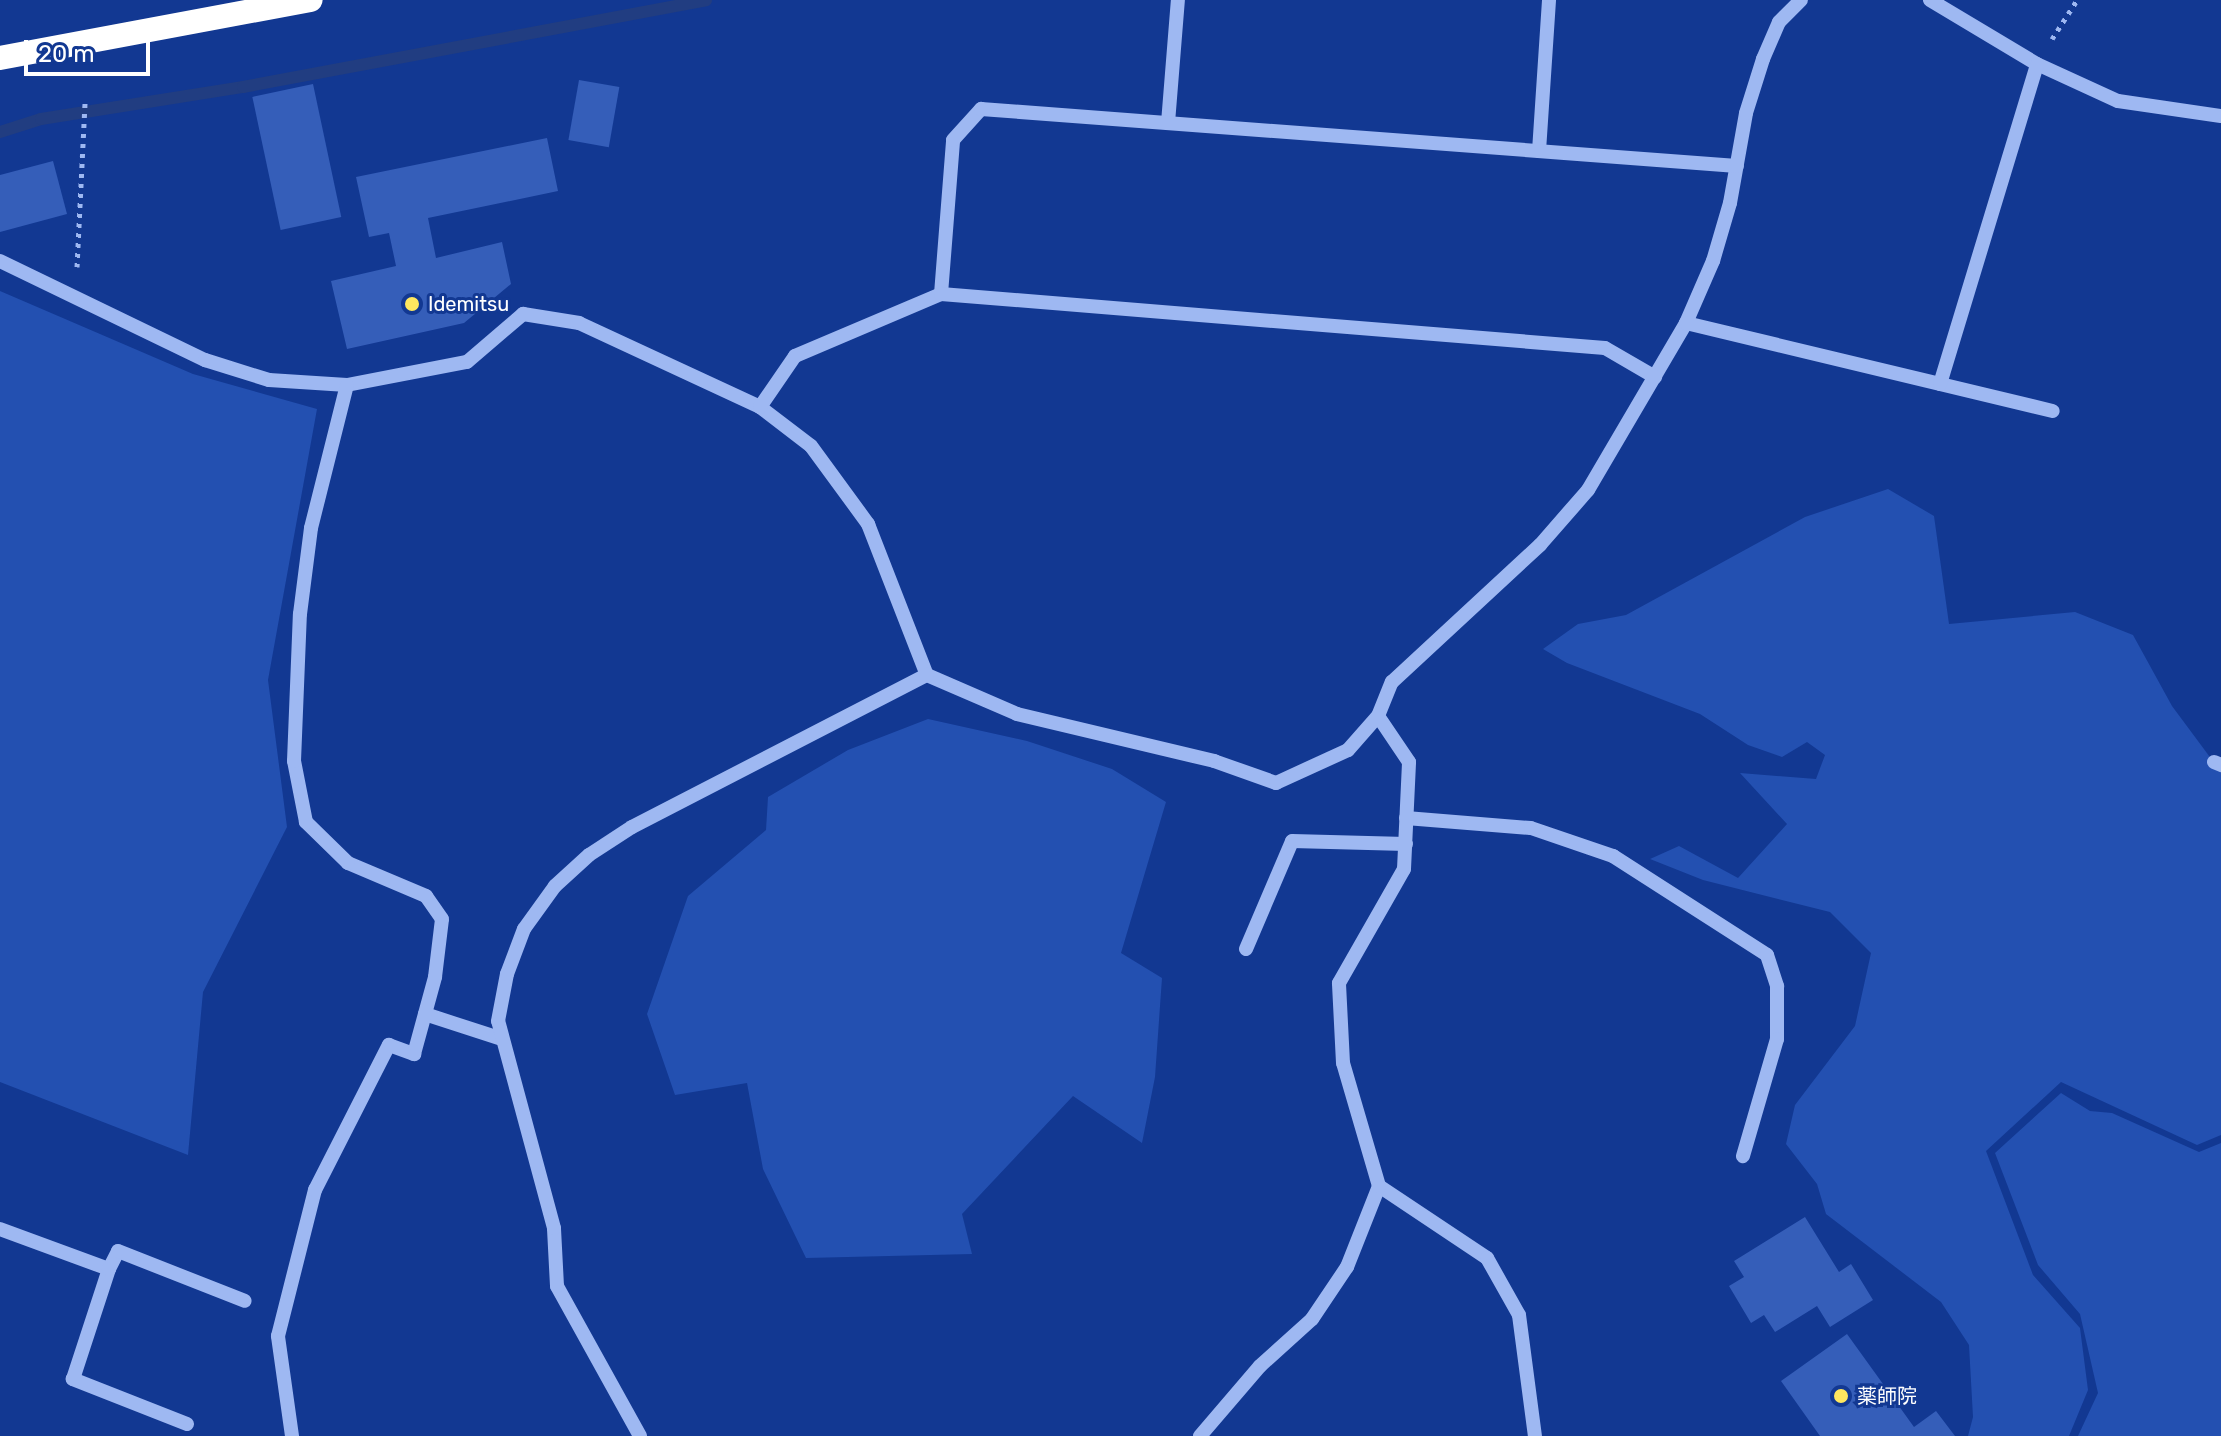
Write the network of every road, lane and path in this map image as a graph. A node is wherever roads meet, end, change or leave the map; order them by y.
1 (311, 0) edge
2 (1178, 0) edge
3 (1549, 0) edge
4 (1801, 0) edge
5 (1930, 0) edge
6 (2077, 0) edge
7 (0, 58) edge
8 (2037, 64) junction
9 (85, 102) dead end
10 (2221, 116) edge
11 (1168, 123) junction
12 (1539, 151) junction
13 (1737, 166) junction
14 (0, 261) edge
15 (941, 294) junction
16 (76, 296) junction
17 (1686, 323) junction
18 (1655, 377) junction
19 (1940, 384) junction
20 (347, 385) junction
21 (760, 407) junction
22 (2053, 411) dead end
23 (927, 675) junction
24 (1378, 716) junction
25 (1406, 818) junction
26 (1406, 844) junction
27 (1246, 949) dead end
28 (425, 1014) junction
29 (502, 1039) junction
30 (1743, 1156) dead end
31 (1379, 1186) junction
32 (0, 1229) edge
33 (109, 1269) junction
34 (245, 1301) dead end
35 (187, 1424) dead end
36 (292, 1436) edge
37 (640, 1436) edge
38 (1200, 1436) edge
39 (1535, 1436) edge

1 - 7 highway
2 - 11 street
3 - 12 street
4 - 13 street
5 - 8 street
6 - 8 path
8 - 10 street
8 - 19 street
9 - 16 path
11 - 12 street
11 - 15 street
12 - 13 street
13 - 17 street
14 - 16 street
15 - 18 street
15 - 21 street
16 - 20 street
17 - 18 street
17 - 19 street
18 - 24 street
19 - 22 street
20 - 21 street
20 - 28 street
21 - 23 street
23 - 24 street
23 - 29 street
24 - 25 street
25 - 26 street
25 - 30 street
26 - 27 street
26 - 31 street
28 - 29 street
28 - 36 street
29 - 37 street
31 - 38 street
31 - 39 street
32 - 33 street
33 - 34 street
33 - 35 street

